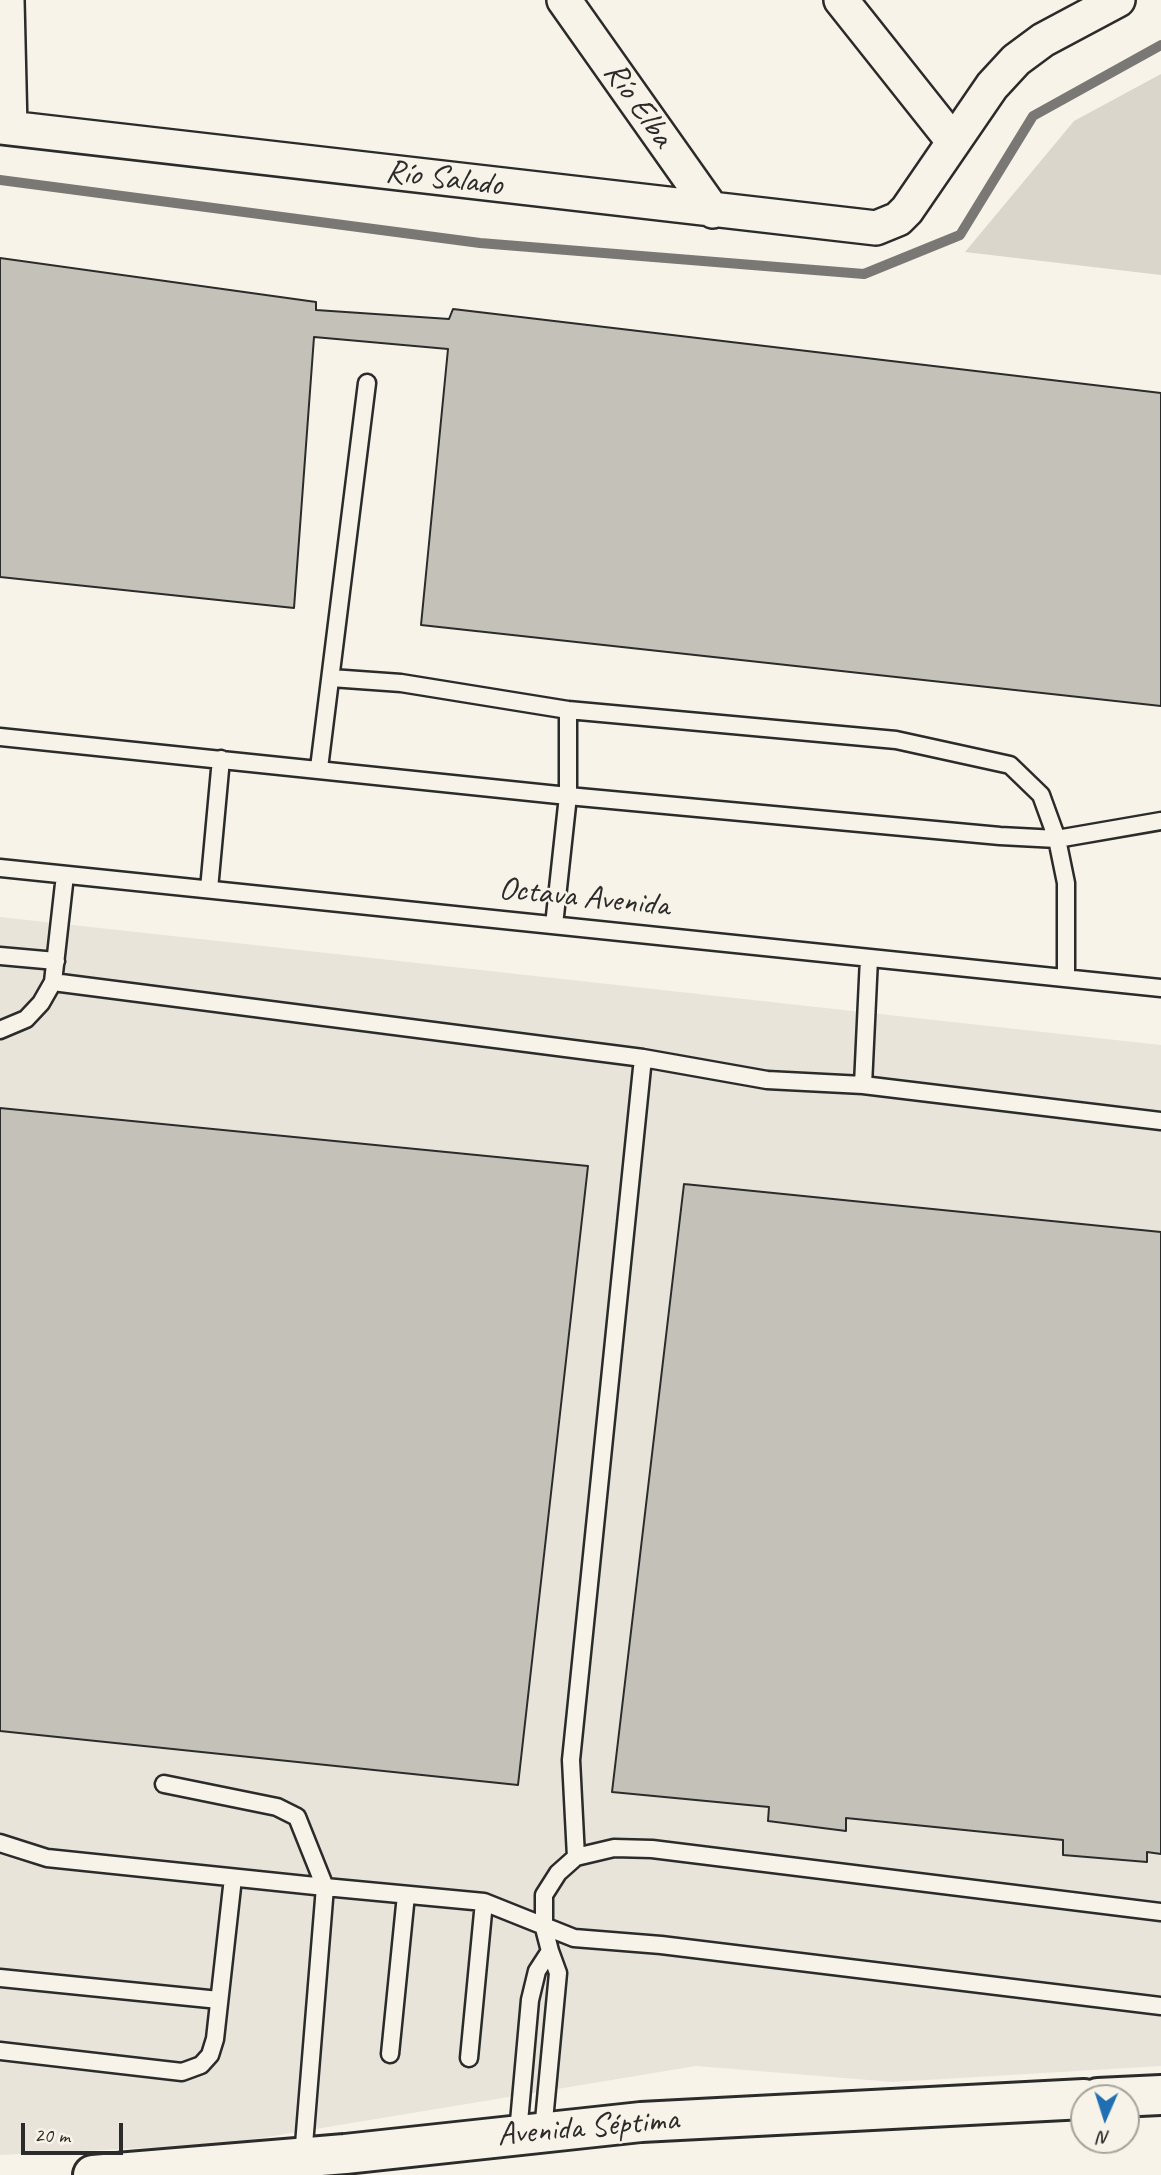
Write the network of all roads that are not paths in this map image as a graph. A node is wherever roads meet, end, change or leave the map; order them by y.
1 (7, 0) edge
2 (564, 0) edge
3 (841, 0) edge
4 (1109, 2) edge
5 (5, 128) edge
6 (953, 141) junction
7 (713, 211) junction
8 (367, 383) dead end
9 (331, 678) junction
10 (568, 710) junction
11 (0, 737) edge
12 (221, 759) junction
13 (319, 768) junction
14 (568, 796) junction
15 (1161, 821) edge
16 (1057, 839) junction
17 (0, 868) edge
18 (65, 875) junction
19 (209, 889) junction
20 (554, 925) junction
21 (0, 956) edge
22 (869, 958) junction
23 (56, 961) junction
24 (1066, 978) junction
25 (53, 982) junction
26 (1161, 988) edge
27 (0, 1030) edge
28 (643, 1058) junction
29 (863, 1085) junction
30 (1161, 1121) edge
31 (164, 1784) dead end
32 (0, 1843) edge
33 (576, 1857) junction
34 (233, 1878) junction
35 (325, 1887) junction
36 (406, 1895) junction
37 (484, 1902) junction
38 (1161, 1912) edge
39 (544, 1928) junction
40 (550, 1951) junction
41 (0, 1978) edge
42 (219, 2000) junction
43 (1161, 2006) edge
44 (0, 2051) edge
45 (390, 2054) dead end
46 (469, 2058) dead end
47 (1161, 2095) edge
48 (1140, 2096) edge
49 (1070, 2100) edge
50 (531, 2132) junction
51 (303, 2157) junction
52 (93, 2175) edge

1 - 5 street
2 - 7 street, Río Elba
3 - 6 street
4 - 6 street
5 - 7 street, Río Salado
6 - 7 street, Río Salado
8 - 9 lane
9 - 10 lane
9 - 13 lane
10 - 14 lane
10 - 16 lane
11 - 12 lane
12 - 13 lane
12 - 19 lane
13 - 14 lane
14 - 16 lane
14 - 20 lane
15 - 16 lane
16 - 24 lane
17 - 18 lane, Octava Avenida
18 - 19 lane, Octava Avenida
18 - 23 lane
19 - 20 lane, Octava Avenida
20 - 22 lane, Octava Avenida
21 - 23 lane
22 - 24 lane, Octava Avenida
22 - 29 lane
23 - 25 lane
24 - 26 lane, Octava Avenida
25 - 27 lane
25 - 28 lane
28 - 29 lane
28 - 33 lane
29 - 30 lane
31 - 35 lane
32 - 34 lane
33 - 38 lane
33 - 39 lane
34 - 35 lane
34 - 42 lane
35 - 36 lane
35 - 51 lane
36 - 37 lane
36 - 45 lane
37 - 39 lane
37 - 46 lane
39 - 40 lane
39 - 43 lane
40 - 50 lane
40 - 50 lane
41 - 42 lane
42 - 44 lane
47 - 48 street
49 - 50 street, Avenida Séptima
50 - 51 street, Avenida Séptima
51 - 52 street, Avenida Séptima

